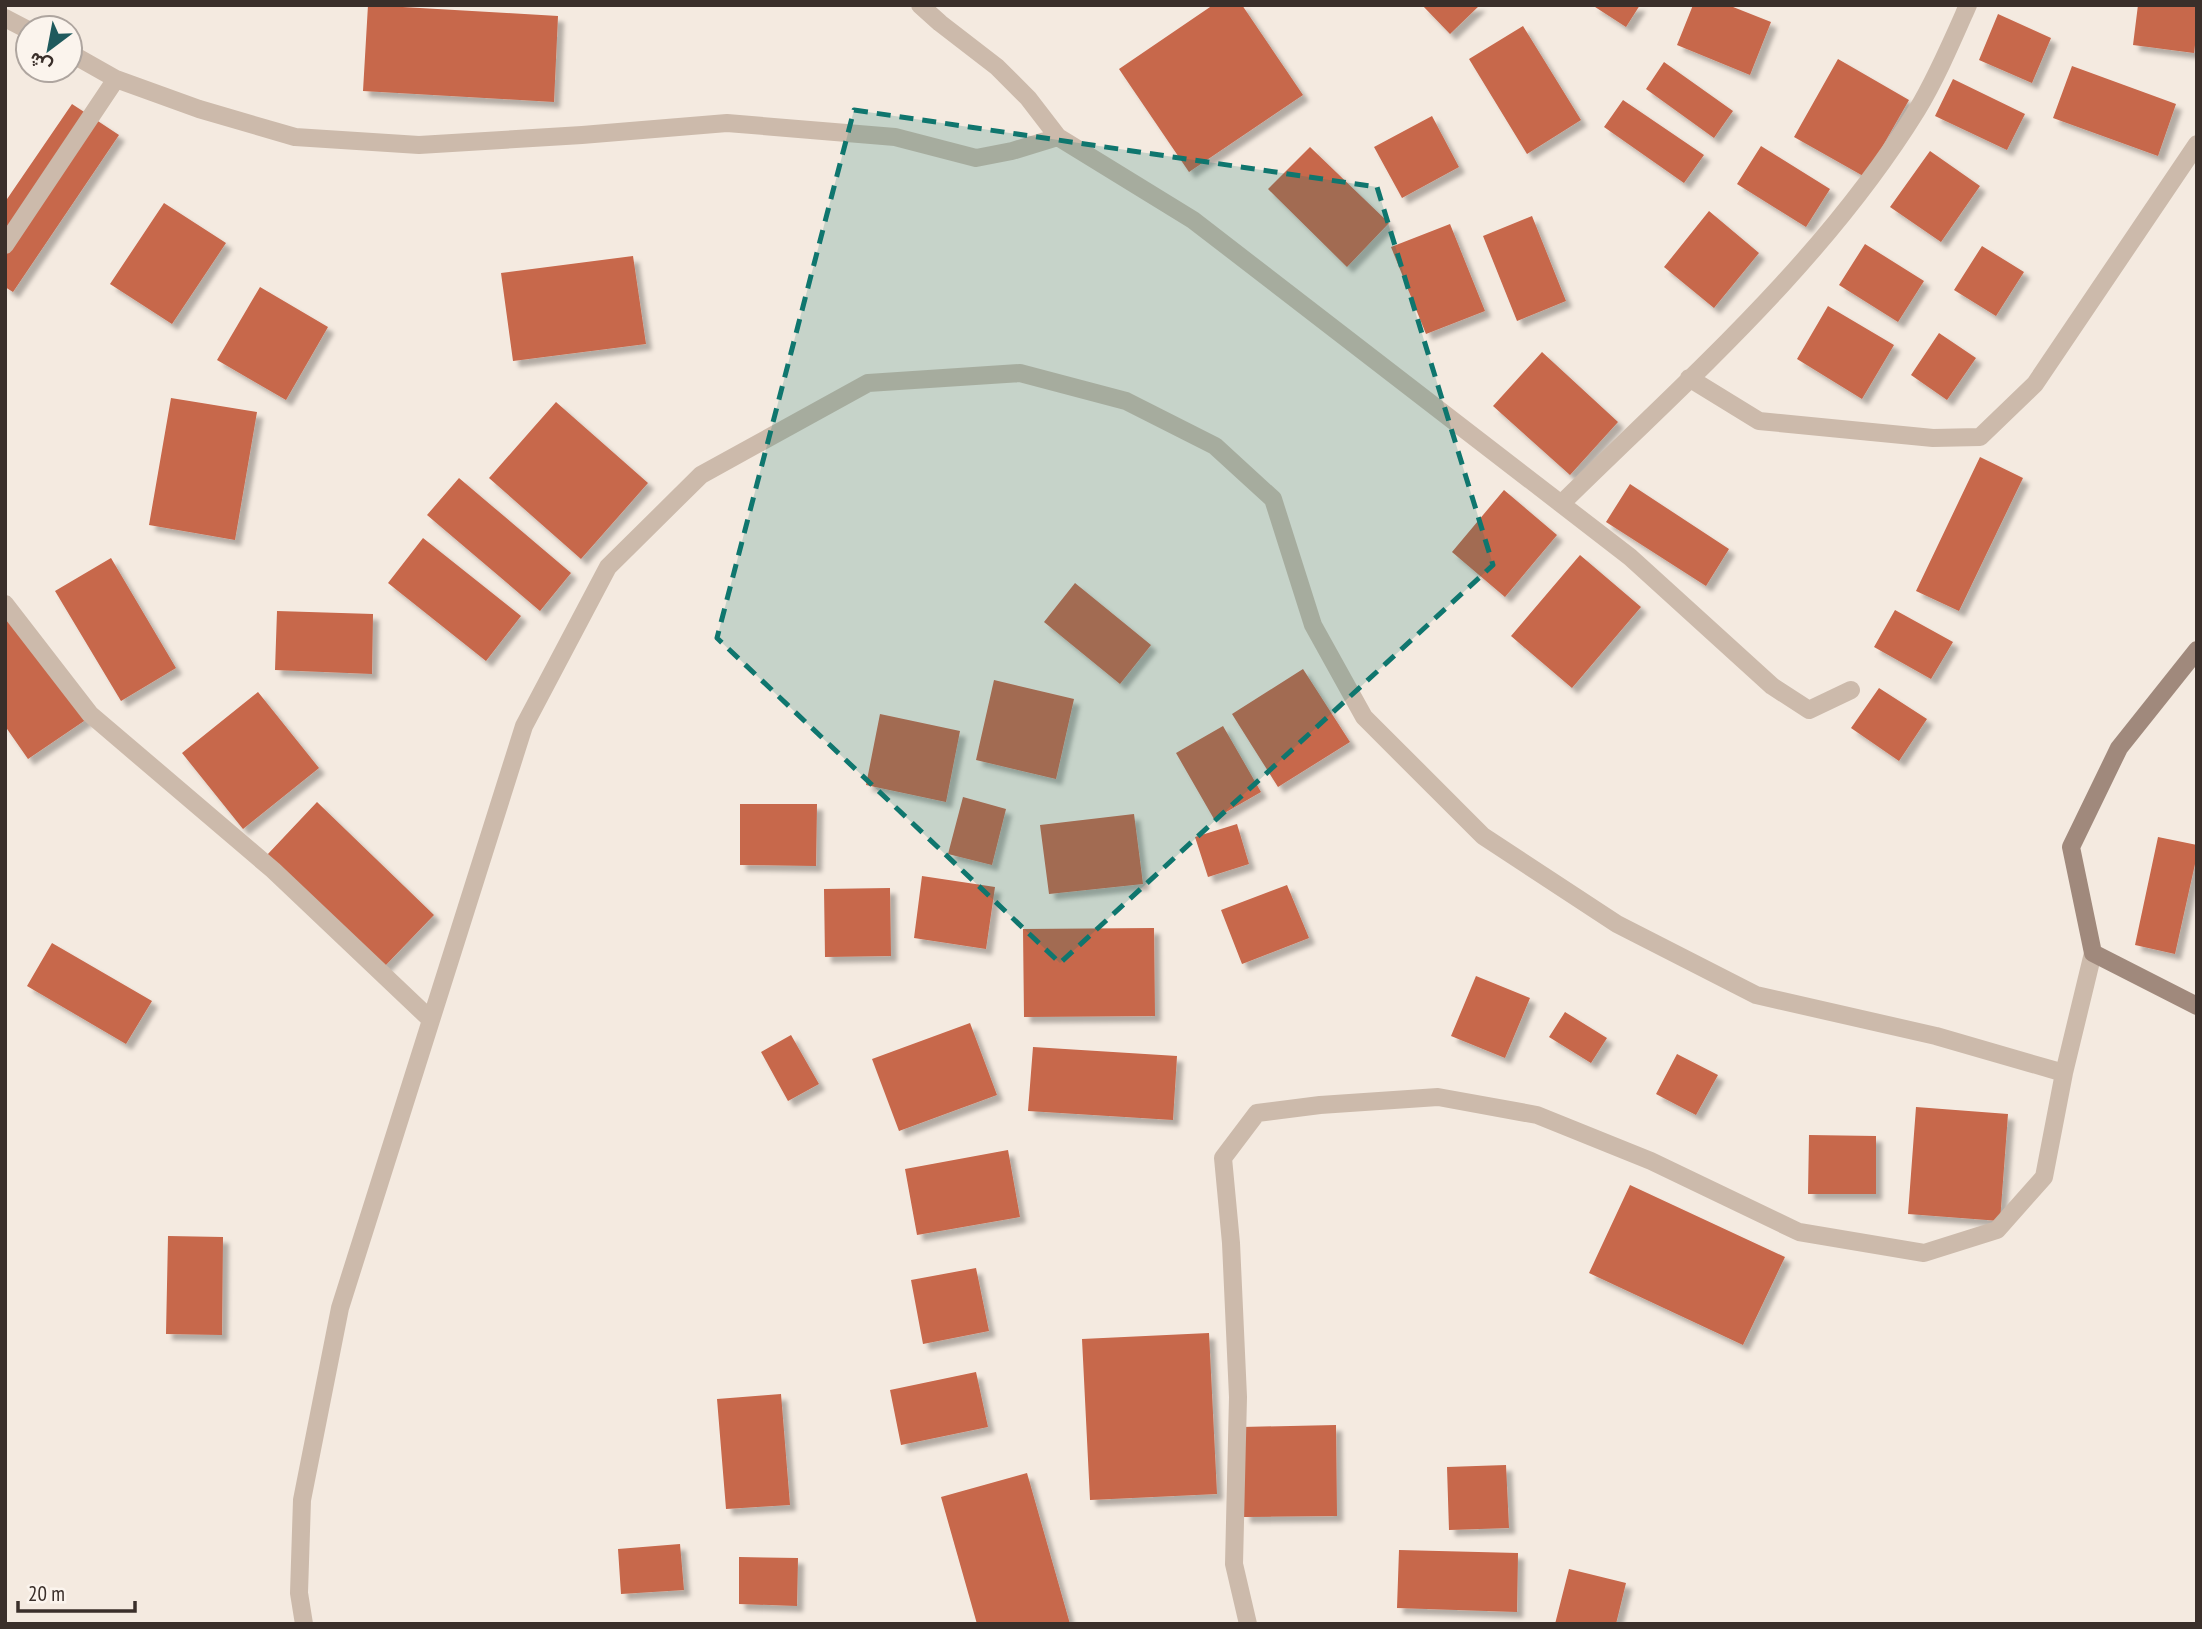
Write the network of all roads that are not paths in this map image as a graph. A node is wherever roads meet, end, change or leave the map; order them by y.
1 (920, 5) edge
2 (1968, 5) edge
3 (84, 61) edge
4 (116, 79) junction
5 (1058, 137) junction
6 (2197, 144) edge
7 (5, 245) edge
8 (1689, 378) junction
9 (1562, 504) junction
10 (5, 604) edge
11 (2197, 650) edge
12 (1851, 690) dead end
13 (2093, 953) junction
14 (2197, 1006) edge
15 (430, 1019) junction
16 (2064, 1073) junction
17 (304, 1624) edge
18 (1248, 1624) edge

1 - 5 street
2 - 8 street
3 - 4 street
4 - 5 street
4 - 7 street
5 - 9 street
6 - 8 street
8 - 9 street
9 - 12 street
10 - 15 street
11 - 13 main road
13 - 14 main road
13 - 16 street
15 - 16 street
15 - 17 street
16 - 18 street

